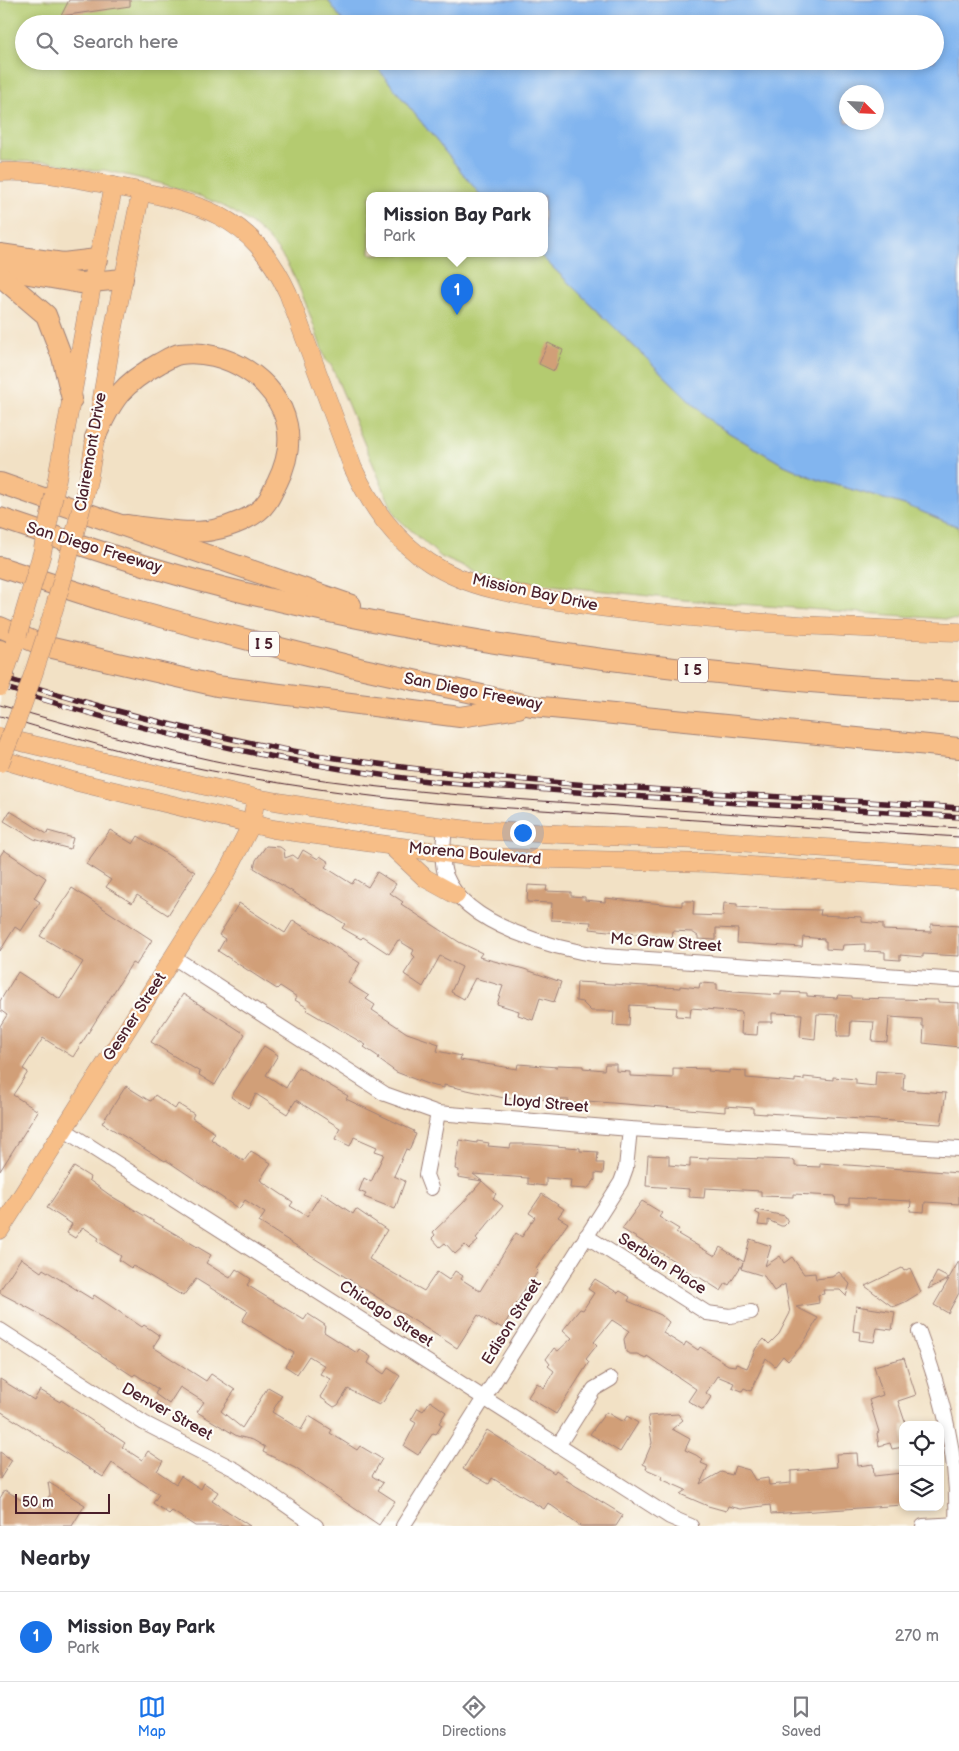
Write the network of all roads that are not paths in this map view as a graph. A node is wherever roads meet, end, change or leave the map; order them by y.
1 (0, 172) edge
2 (114, 186) junction
3 (141, 192) junction
4 (0, 254) edge
5 (97, 259) junction
6 (0, 269) edge
7 (0, 276) edge
8 (123, 279) junction
9 (93, 280) junction
10 (72, 398) junction
11 (94, 438) junction
12 (0, 483) edge
13 (0, 518) edge
14 (126, 526) junction
15 (0, 567) edge
16 (9, 630) edge
17 (428, 632) junction
18 (959, 632) edge
19 (44, 646) junction
20 (0, 650) edge
21 (2, 682) edge
22 (959, 691) edge
23 (532, 706) junction
24 (0, 737) edge
25 (959, 748) edge
26 (0, 761) edge
27 (256, 798) junction
28 (251, 825) junction
29 (445, 827) junction
30 (391, 846) junction
31 (444, 852) junction
32 (959, 857) edge
33 (959, 880) edge
34 (456, 895) junction
35 (173, 957) junction
36 (959, 980) edge
37 (438, 1113) junction
38 (63, 1129) junction
39 (630, 1129) junction
40 (959, 1149) edge
41 (431, 1188) dead end
42 (0, 1230) edge
43 (586, 1236) junction
44 (751, 1312) dead end
45 (0, 1330) edge
46 (919, 1332) dead end
47 (611, 1379) dead end
48 (484, 1398) junction
49 (558, 1446) junction
50 (958, 1524) edge
51 (316, 1526) edge
52 (403, 1526) edge
53 (690, 1526) edge
54 (923, 1526) edge

1 - 2 main road, Mission Bay Drive
2 - 3 main road, Mission Bay Drive
2 - 5 main road, Clairemont Drive
3 - 8 main road, Clairemont Drive
3 - 18 main road, Mission Bay Drive
4 - 5 highway
5 - 9 main road, Clairemont Drive
6 - 9 highway
7 - 10 highway
8 - 9 highway
8 - 11 main road, Clairemont Drive
9 - 10 main road, Clairemont Drive
10 - 16 main road, Clairemont Drive, bridge
11 - 14 highway
11 - 19 main road, Clairemont Drive, bridge
12 - 14 highway
13 - 17 highway, San Diego Freeway / I 5
14 - 17 highway
15 - 23 highway, San Diego Freeway / I 5
16 - 19 highway
16 - 21 main road, Clairemont Drive
17 - 22 highway, San Diego Freeway / I 5
19 - 23 highway
19 - 26 main road, Clairemont Drive, bridge
20 - 21 highway
23 - 25 highway, San Diego Freeway / I 5
24 - 27 main road, Morena Boulevard
26 - 28 main road, Morena Boulevard
27 - 28 main road, Gesner Street
27 - 29 main road, Morena Boulevard
28 - 30 main road, Morena Boulevard
28 - 35 main road, Gesner Street
29 - 31 street, Mc Graw Street
29 - 32 main road, Morena Boulevard
30 - 31 main road, Morena Boulevard
30 - 34 main road
31 - 33 main road, Morena Boulevard
31 - 34 street, Mc Graw Street
34 - 36 street, Mc Graw Street
35 - 37 street, Lloyd Street
35 - 38 main road, Gesner Street
37 - 39 street, Lloyd Street
37 - 41 street
38 - 42 main road, Gesner Street
38 - 48 street, Chicago Street
39 - 40 street, Lloyd Street
39 - 43 street, Edison Street
43 - 44 street, Serbian Place
43 - 48 street, Edison Street
45 - 51 street, Denver Street
46 - 50 street
47 - 49 street
48 - 49 street, Chicago Street
48 - 52 street, Edison Street
49 - 53 street, Chicago Street
50 - 54 street

